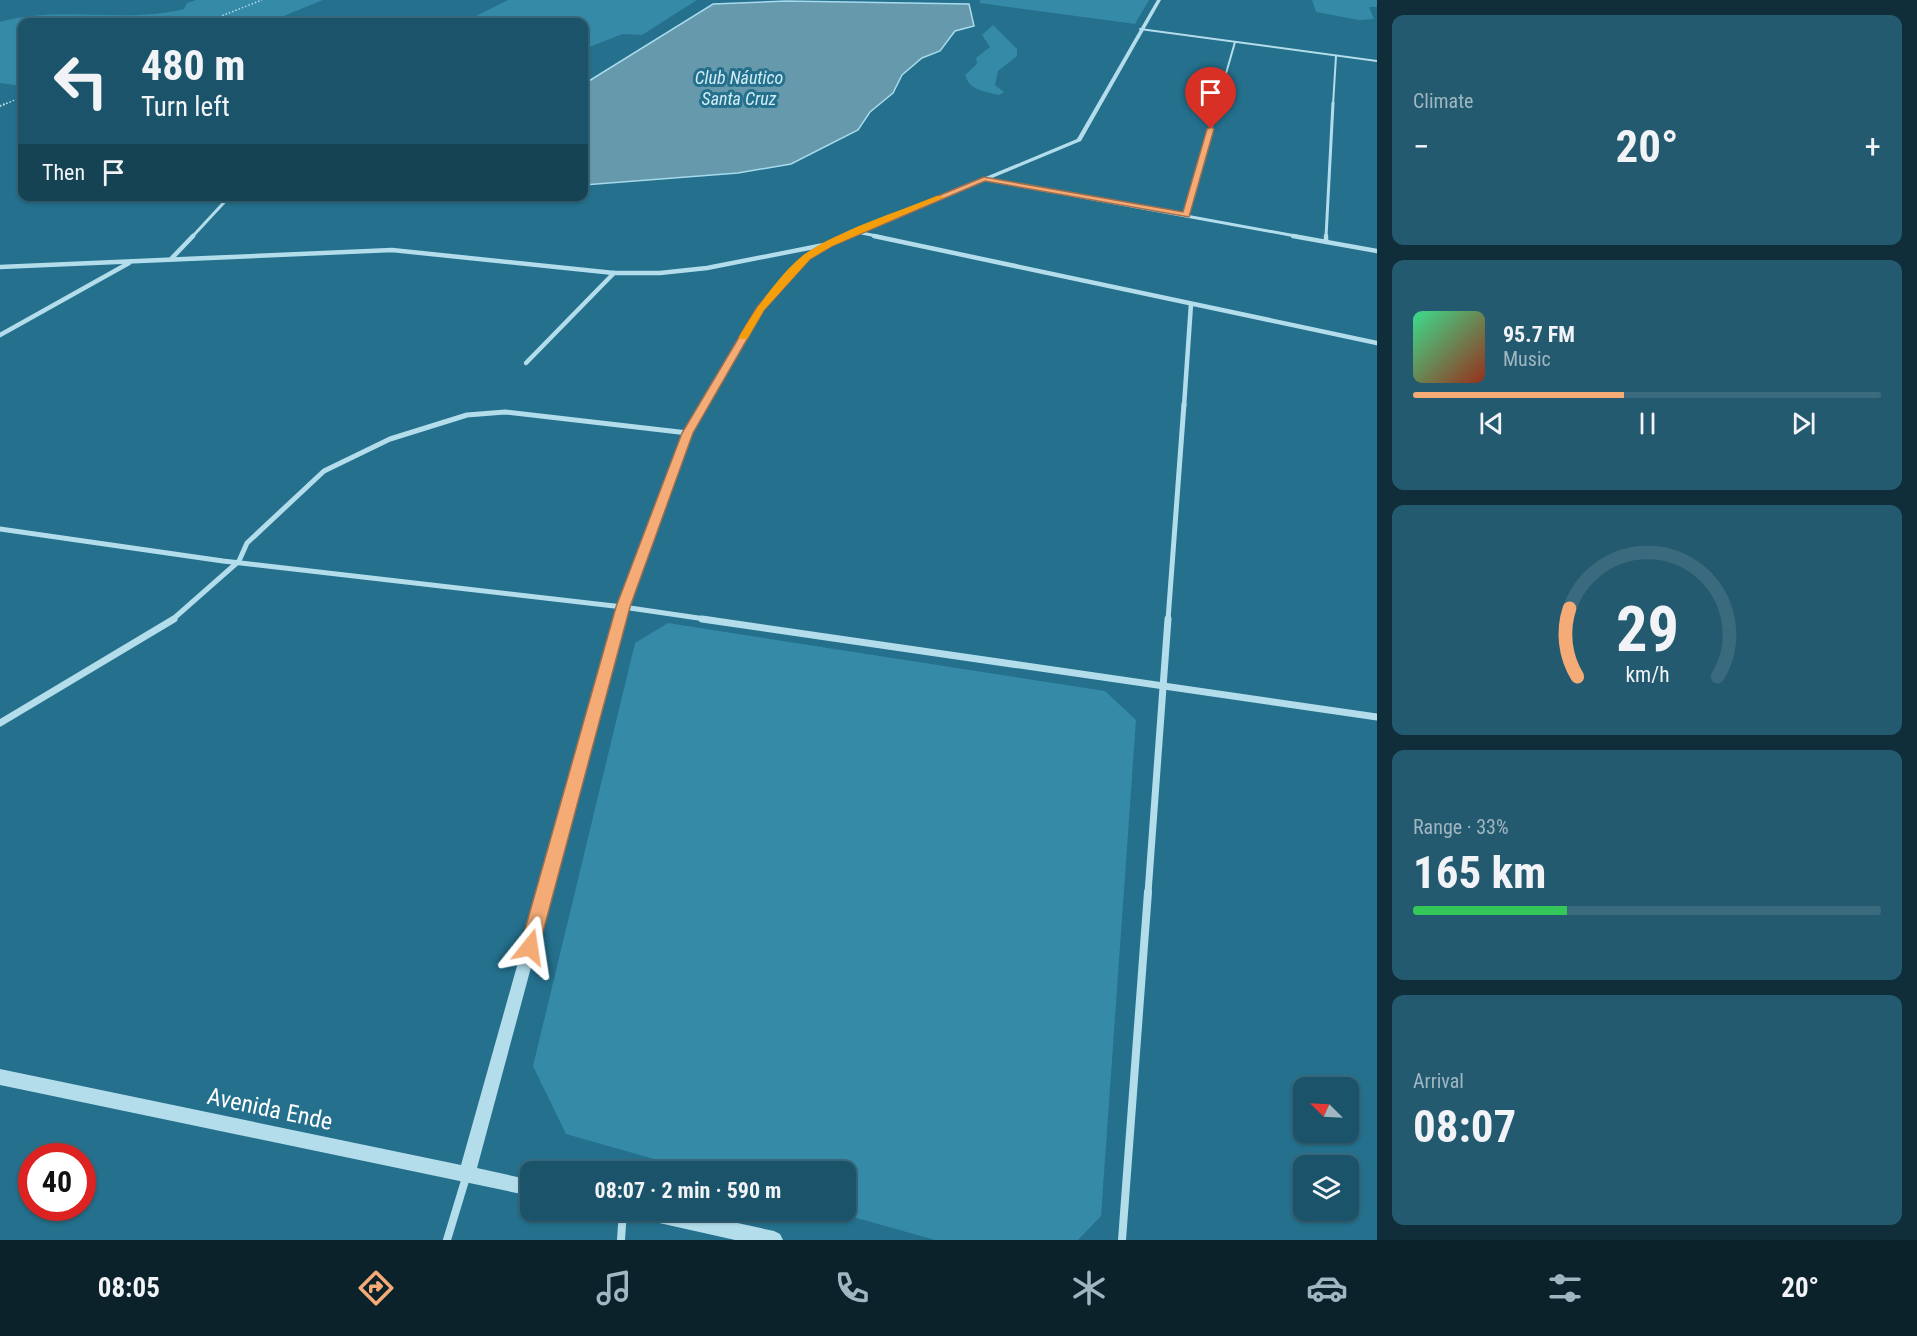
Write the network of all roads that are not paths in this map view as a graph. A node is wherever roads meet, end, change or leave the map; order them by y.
1 (1159, 0) edge
2 (1140, 29) junction
3 (1235, 42) junction
4 (1336, 56) junction
5 (1377, 61) edge
6 (984, 179) junction
7 (226, 201) edge
8 (1186, 215) junction
9 (857, 232) junction
10 (1326, 242) junction
11 (829, 244) junction
12 (1377, 251) edge
13 (172, 259) junction
14 (132, 262) junction
15 (0, 267) edge
16 (614, 273) junction
17 (1191, 304) junction
18 (0, 335) edge
19 (1377, 343) edge
20 (526, 363) dead end
21 (688, 433) junction
22 (0, 529) edge
23 (238, 561) junction
24 (623, 607) junction
25 (1162, 688) junction
26 (1377, 717) edge
27 (0, 723) edge
28 (0, 1077) edge
29 (467, 1174) junction
30 (520, 1186) edge
31 (622, 1221) edge
32 (687, 1221) edge
33 (447, 1240) edge
34 (621, 1240) edge
35 (774, 1240) edge
36 (1122, 1240) edge

1 - 2 street
2 - 3 street
2 - 6 street
3 - 4 street
3 - 8 street
4 - 5 street
4 - 10 street
6 - 8 street
6 - 9 street
7 - 13 street
8 - 10 street
9 - 11 street
9 - 17 street
10 - 12 street
11 - 16 street
11 - 21 street
13 - 14 street
13 - 16 street
14 - 15 street
14 - 18 street
16 - 20 street
17 - 19 street
17 - 25 street
21 - 23 street
21 - 24 street
22 - 23 street
23 - 24 street
23 - 27 street
24 - 25 street
24 - 29 street
25 - 26 street
25 - 36 street
28 - 29 street, Avenida Ende
29 - 30 street, Avenida Ende
29 - 33 street
31 - 34 street
32 - 35 street

